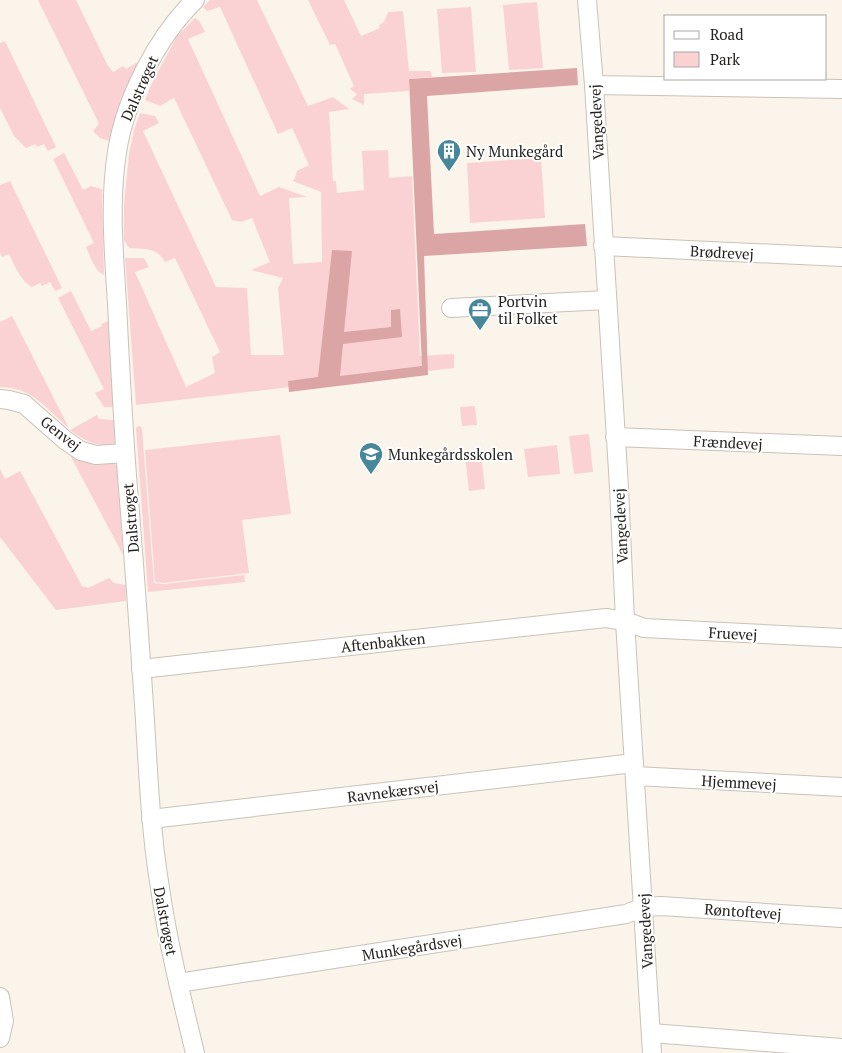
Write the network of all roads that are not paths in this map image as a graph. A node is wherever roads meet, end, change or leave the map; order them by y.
1 (195, 0) edge
2 (586, 0) edge
3 (594, 85) junction
4 (842, 89) edge
5 (603, 246) junction
6 (842, 257) edge
7 (607, 300) junction
8 (451, 308) dead end
9 (0, 399) edge
10 (615, 437) junction
11 (842, 446) edge
12 (125, 453) junction
13 (625, 621) junction
14 (842, 638) edge
15 (141, 669) junction
16 (635, 770) junction
17 (842, 788) edge
18 (151, 819) junction
19 (644, 907) junction
20 (842, 918) edge
21 (178, 983) junction
22 (0, 997) edge
23 (651, 1033) junction
24 (0, 1038) edge
25 (842, 1048) edge
26 (195, 1053) edge
27 (652, 1053) edge

1 - 12 street, Dalstrøget
2 - 3 street, Vangedevej
3 - 4 street
3 - 5 street, Vangedevej
5 - 6 street, Brødrevej
5 - 7 street, Vangedevej
7 - 8 street
7 - 10 street, Vangedevej
9 - 12 street, Genvej
10 - 11 street, Frændevej
10 - 13 street, Vangedevej
12 - 15 street, Dalstrøget
13 - 14 street, Fruevej
13 - 15 street, Aftenbakken
13 - 16 street, Vangedevej
15 - 18 street, Dalstrøget
16 - 17 street, Hjemmevej
16 - 18 street, Ravnekærsvej
16 - 19 street, Vangedevej
18 - 21 street, Dalstrøget
19 - 20 street, Røntoftevej
19 - 21 street, Munkegårdsvej
19 - 23 street, Vangedevej
21 - 26 street, Dalstrøget
22 - 24 street
23 - 25 street
23 - 27 street, Vangedevej

